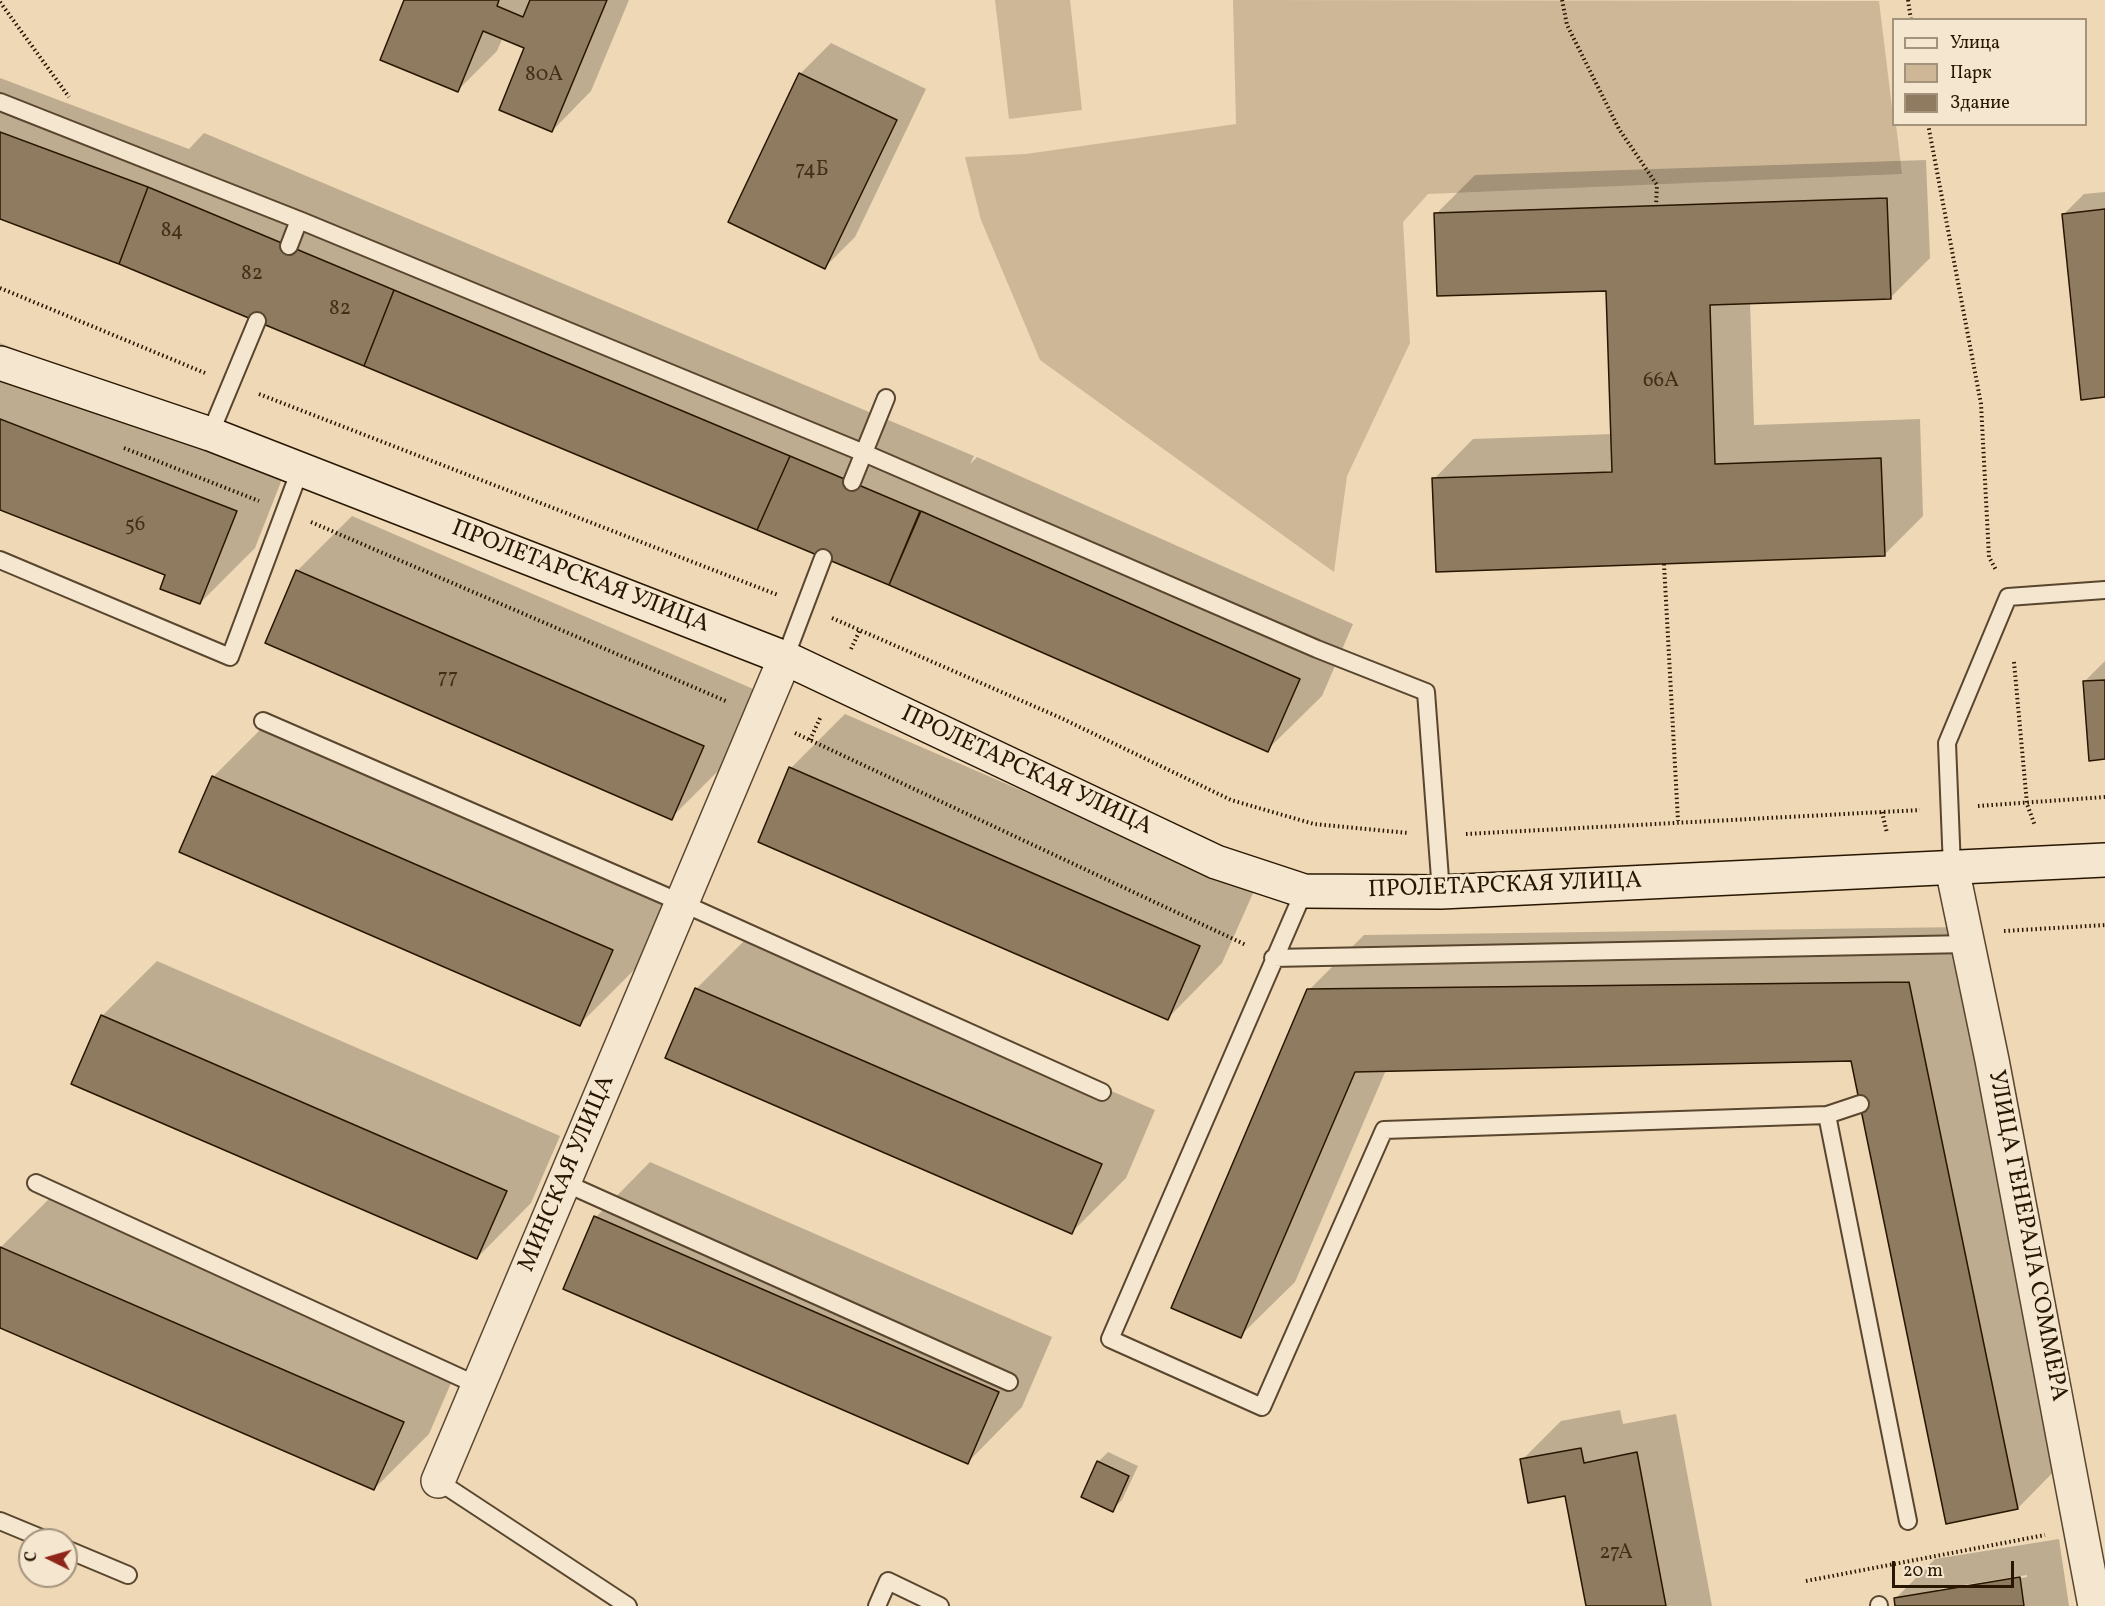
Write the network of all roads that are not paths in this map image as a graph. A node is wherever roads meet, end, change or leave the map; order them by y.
1 (0, 102) edge
2 (299, 220) junction
3 (289, 246) dead end
4 (257, 321) dead end
5 (0, 363) edge
6 (886, 398) dead end
7 (210, 434) junction
8 (864, 453) junction
9 (300, 470) junction
10 (852, 482) dead end
11 (823, 558) dead end
12 (0, 560) edge
13 (2105, 590) edge
14 (785, 658) junction
15 (263, 721) dead end
16 (2105, 860) edge
17 (1952, 868) junction
18 (1304, 891) junction
19 (1441, 892) junction
20 (681, 903) junction
21 (1966, 937) junction
22 (1273, 958) junction
23 (1102, 1092) dead end
24 (1860, 1104) dead end
25 (1827, 1115) junction
26 (36, 1183) dead end
27 (565, 1183) junction
28 (1009, 1382) dead end
29 (479, 1386) junction
30 (438, 1481) joint
31 (0, 1521) edge
32 (1908, 1521) dead end
33 (18, 1528) edge
34 (78, 1554) edge
35 (128, 1575) dead end
36 (628, 1606) edge
37 (877, 1606) edge
38 (940, 1606) edge
39 (2095, 1606) edge

1 - 2 lane
2 - 3 lane
2 - 8 lane
4 - 7 lane
5 - 7 main road, ПРОЛЕТАРСКАЯ УЛИЦА
6 - 8 lane
7 - 9 main road, ПРОЛЕТАРСКАЯ УЛИЦА
8 - 10 lane
8 - 19 lane
9 - 12 lane
9 - 14 main road, ПРОЛЕТАРСКАЯ УЛИЦА
11 - 14 lane
13 - 17 lane
14 - 18 main road, ПРОЛЕТАРСКАЯ УЛИЦА
14 - 20 main road, МИНСКАЯ УЛИЦА
15 - 20 lane
16 - 17 main road, ПРОЛЕТАРСКАЯ УЛИЦА
17 - 19 main road, ПРОЛЕТАРСКАЯ УЛИЦА
17 - 21 main road, УЛИЦА ГЕНЕРАЛА СОММЕРА
18 - 19 main road, ПРОЛЕТАРСКАЯ УЛИЦА
18 - 22 lane
20 - 23 lane
20 - 27 main road, МИНСКАЯ УЛИЦА
21 - 22 lane
21 - 39 main road, УЛИЦА ГЕНЕРАЛА СОММЕРА
22 - 25 lane
24 - 25 lane
25 - 32 lane
26 - 29 lane
27 - 28 lane
27 - 29 main road, МИНСКАЯ УЛИЦА
29 - 30 main road, МИНСКАЯ УЛИЦА
30 - 36 lane, МИНСКАЯ УЛИЦА
31 - 33 lane
34 - 35 lane
37 - 38 lane

